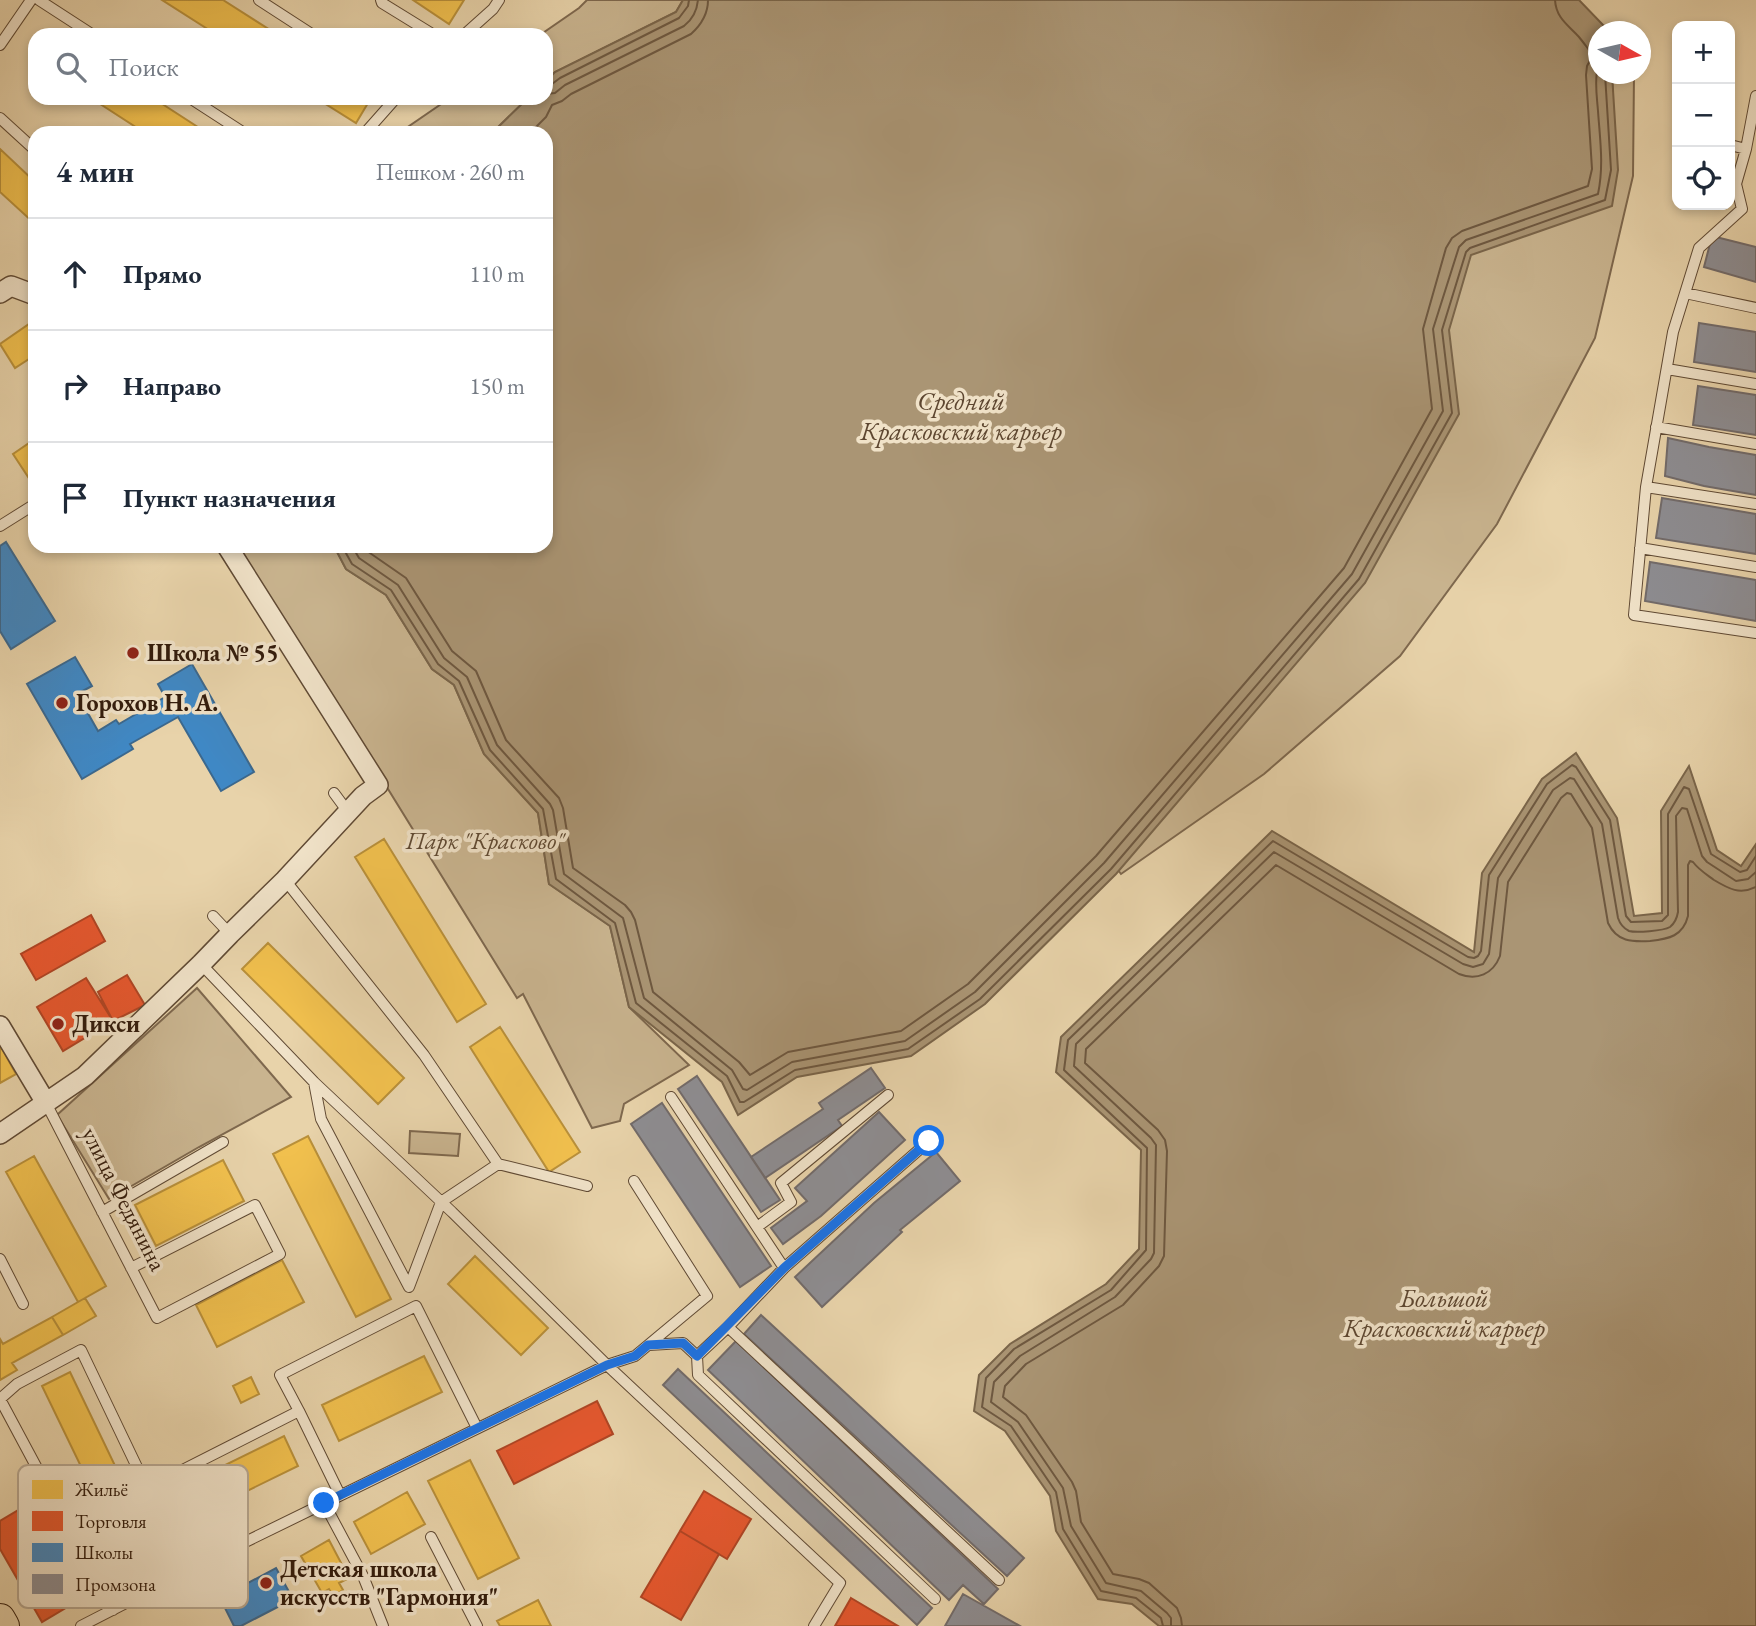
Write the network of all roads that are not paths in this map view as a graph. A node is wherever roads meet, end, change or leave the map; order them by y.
1 (31, 0) edge
2 (39, 0) edge
3 (259, 0) edge
4 (381, 0) edge
5 (499, 0) edge
6 (82, 28) edge
7 (302, 28) edge
8 (423, 28) edge
9 (472, 28) edge
10 (0, 45) edge
11 (1756, 96) edge
12 (201, 105) edge
13 (390, 105) edge
14 (0, 118) edge
15 (233, 126) edge
16 (371, 126) edge
17 (28, 144) edge
18 (1735, 146) edge
19 (1746, 149) junction
20 (28, 292) edge
21 (0, 293) edge
22 (1685, 293) junction
23 (1756, 308) edge
24 (1667, 369) junction
25 (1756, 384) edge
26 (1656, 427) junction
27 (1756, 444) edge
28 (1646, 487) junction
29 (1756, 504) edge
30 (28, 508) edge
31 (0, 526) edge
32 (1640, 548) junction
33 (231, 553) edge
34 (1756, 567) edge
35 (1756, 633) edge
36 (334, 793) dead end
37 (348, 812) junction
38 (285, 880) junction
39 (213, 916) dead end
40 (230, 934) junction
41 (201, 964) junction
42 (0, 1026) edge
43 (314, 1082) junction
44 (888, 1095) dead end
45 (671, 1097) dead end
46 (46, 1103) junction
47 (0, 1134) edge
48 (929, 1141) dead end
49 (223, 1142) dead end
50 (498, 1164) junction
51 (634, 1181) dead end
52 (587, 1186) dead end
53 (440, 1202) junction
54 (102, 1212) junction
55 (758, 1227) junction
56 (0, 1259) edge
57 (131, 1268) junction
58 (784, 1268) junction
59 (23, 1304) dead end
60 (728, 1327) junction
61 (648, 1345) junction
62 (697, 1356) junction
63 (607, 1365) junction
64 (299, 1411) junction
65 (477, 1428) junction
66 (36, 1465) edge
67 (136, 1465) edge
68 (192, 1465) edge
69 (340, 1495) junction
70 (324, 1503) junction
71 (431, 1537) dead end
72 (248, 1541) edge
73 (999, 1580) dead end
74 (935, 1599) dead end
75 (113, 1609) edge
76 (0, 1619) edge
77 (4, 1626) edge
78 (81, 1626) edge
79 (383, 1626) edge
80 (477, 1626) edge
81 (814, 1626) edge

1 - 10 lane
2 - 6 lane
3 - 7 lane
4 - 8 lane
5 - 9 lane
11 - 19 lane
12 - 15 lane
13 - 16 lane
14 - 17 lane
18 - 19 lane
19 - 22 lane
20 - 21 street
22 - 23 lane
22 - 24 lane
24 - 25 lane
24 - 26 lane
26 - 27 lane
26 - 28 lane
28 - 29 lane
28 - 32 lane
30 - 31 lane
32 - 34 lane
32 - 35 lane
33 - 37 street
36 - 37 lane
37 - 38 street
38 - 40 street
38 - 50 lane
39 - 40 lane
40 - 41 street
41 - 43 lane
41 - 46 street
42 - 46 street, улица Федянина
43 - 53 lane
43 - 53 lane
44 - 55 lane
45 - 55 lane
46 - 47 street
46 - 54 lane, улица Федянина
48 - 58 lane
49 - 54 lane
50 - 52 lane
50 - 53 lane
51 - 61 lane
53 - 63 lane
54 - 57 lane, улица Федянина
55 - 58 lane
56 - 59 lane
57 - 57 lane, улица Федянина
58 - 60 lane
60 - 62 lane
60 - 73 lane
61 - 62 lane
61 - 63 lane
62 - 74 lane
63 - 65 lane
63 - 81 lane
64 - 65 lane
64 - 68 lane
64 - 69 lane
65 - 69 lane
66 - 67 lane
69 - 70 lane
70 - 72 lane
70 - 79 lane
71 - 80 lane
75 - 78 lane
76 - 77 main road

